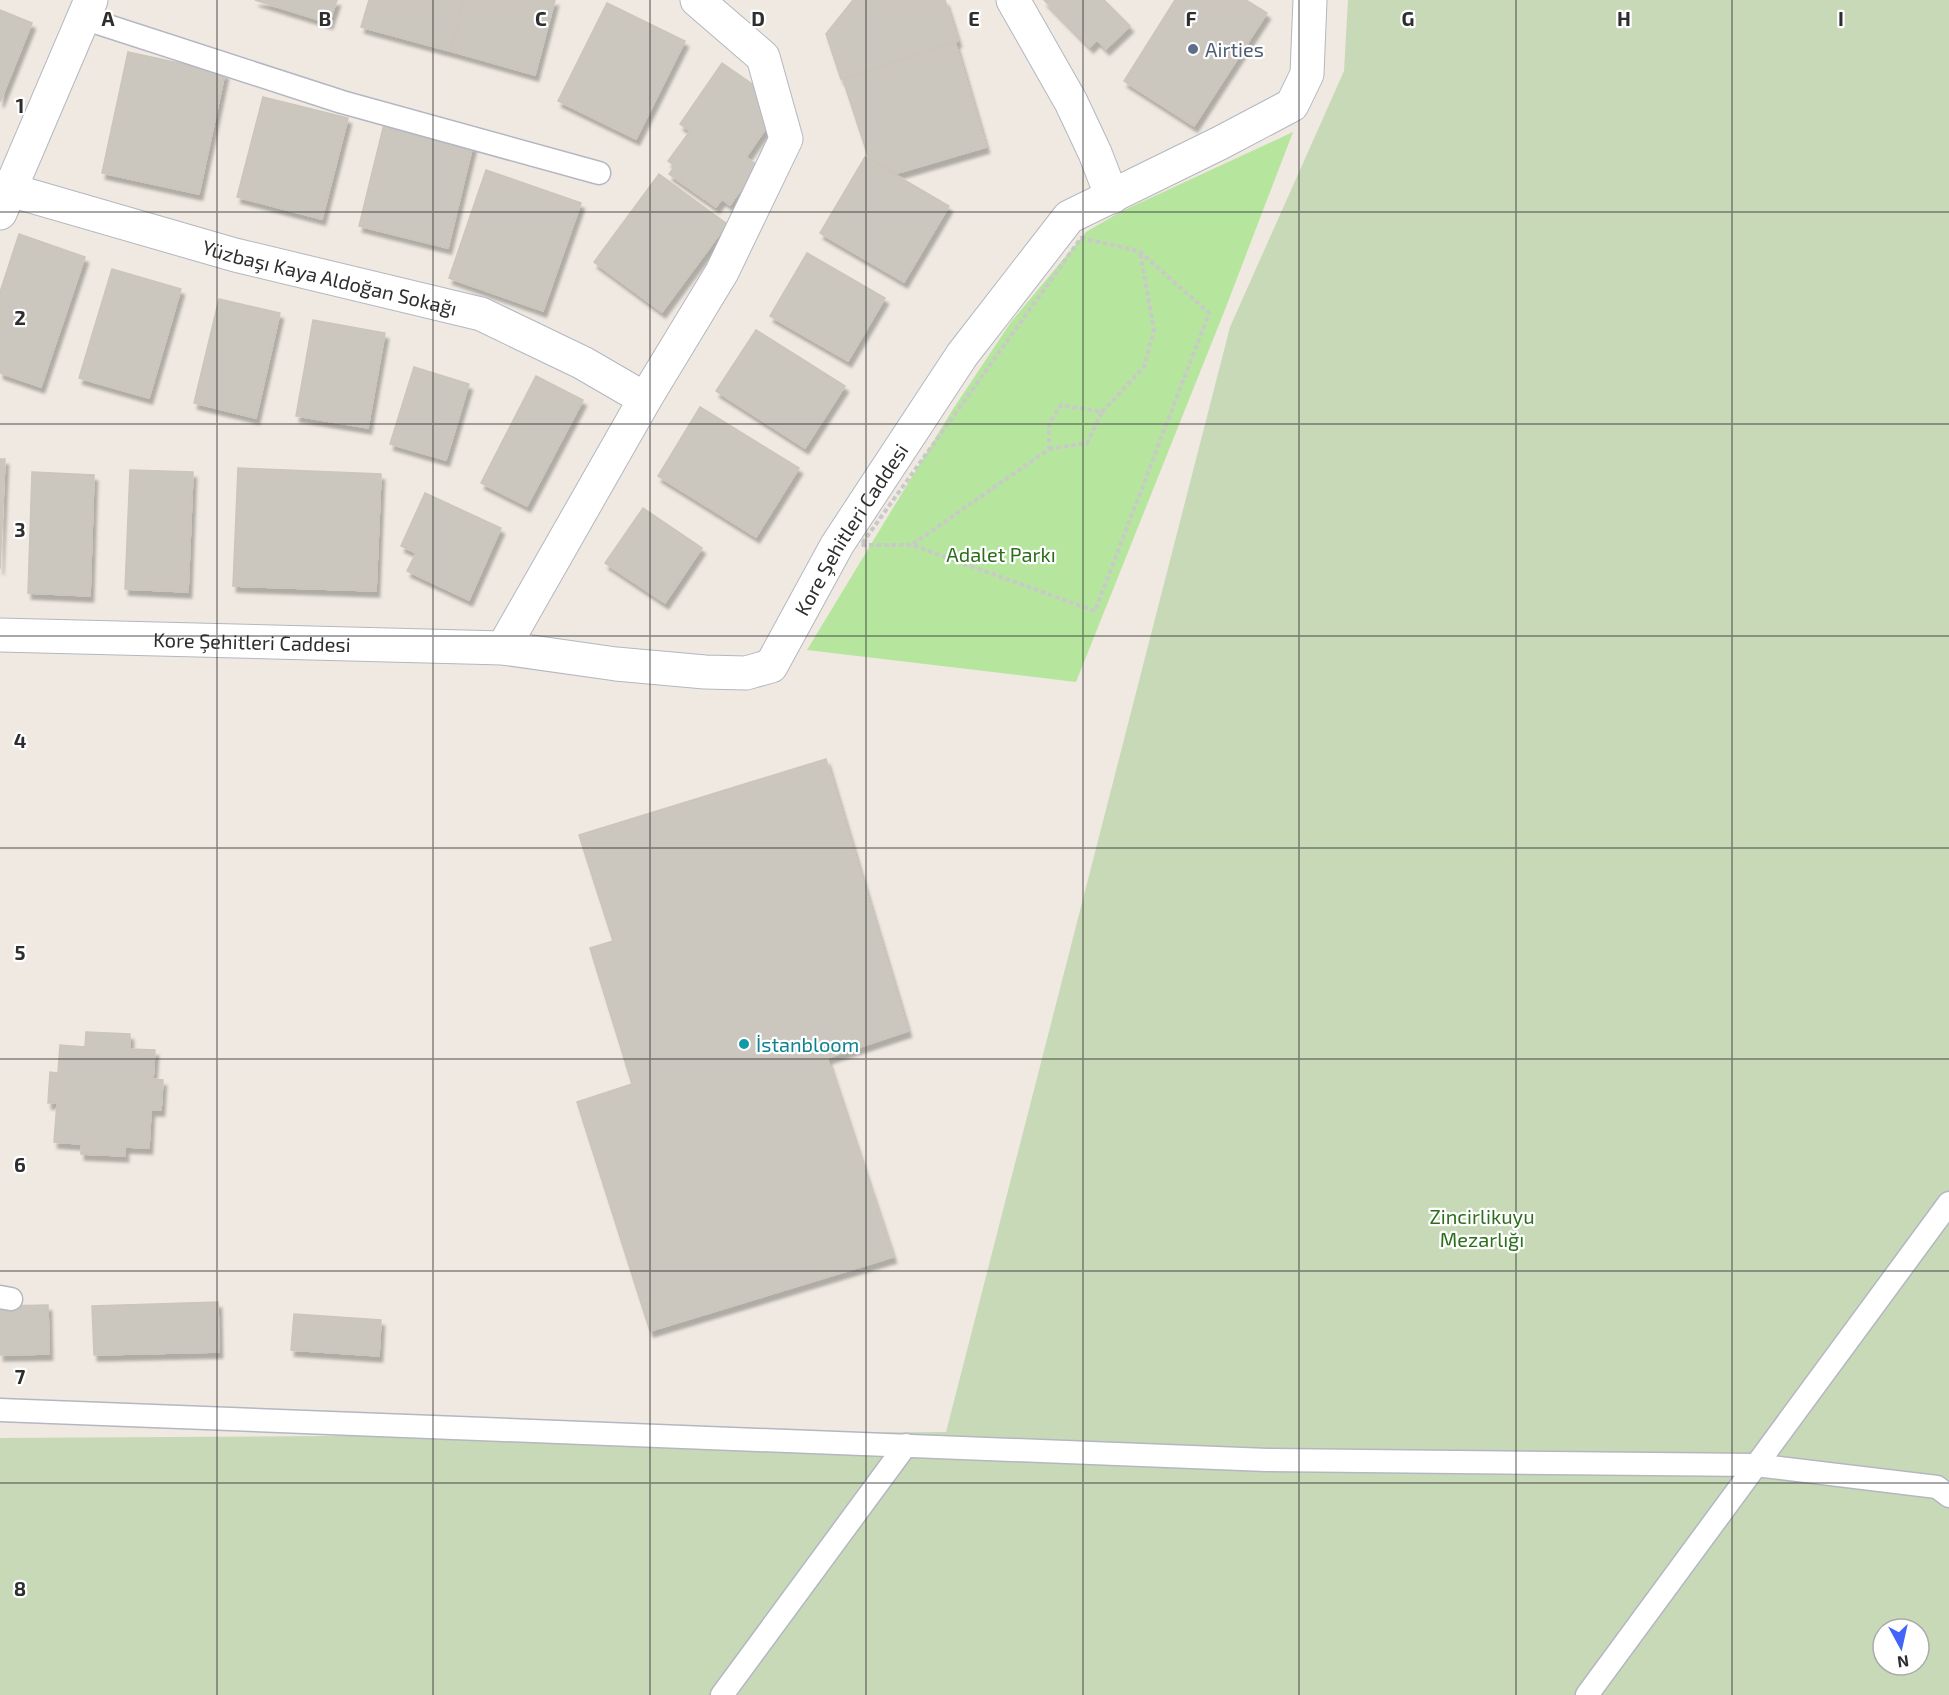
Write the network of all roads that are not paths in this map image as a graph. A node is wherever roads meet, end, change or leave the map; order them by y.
1 (697, 0) edge
2 (1013, 0) edge
3 (1310, 0) edge
4 (87, 9) edge
5 (599, 173) dead end
6 (3, 197) edge
7 (1112, 197) junction
8 (645, 399) junction
9 (0, 635) edge
10 (503, 648) junction
11 (1949, 1203) edge
12 (0, 1410) edge
13 (906, 1445) junction
14 (1755, 1465) junction
15 (1949, 1496) edge
16 (722, 1695) edge
17 (1587, 1695) edge

1 - 8 street
2 - 7 street
3 - 7 street, Kore Şehitleri Caddesi
4 - 5 lane
4 - 6 street
6 - 8 street, Yüzbaşı Kaya Aldoğan Sokağı
7 - 10 street, Kore Şehitleri Caddesi
8 - 10 street
9 - 10 street, Kore Şehitleri Caddesi
11 - 14 lane
12 - 13 lane
13 - 14 lane
13 - 16 lane
14 - 15 lane
14 - 17 lane

